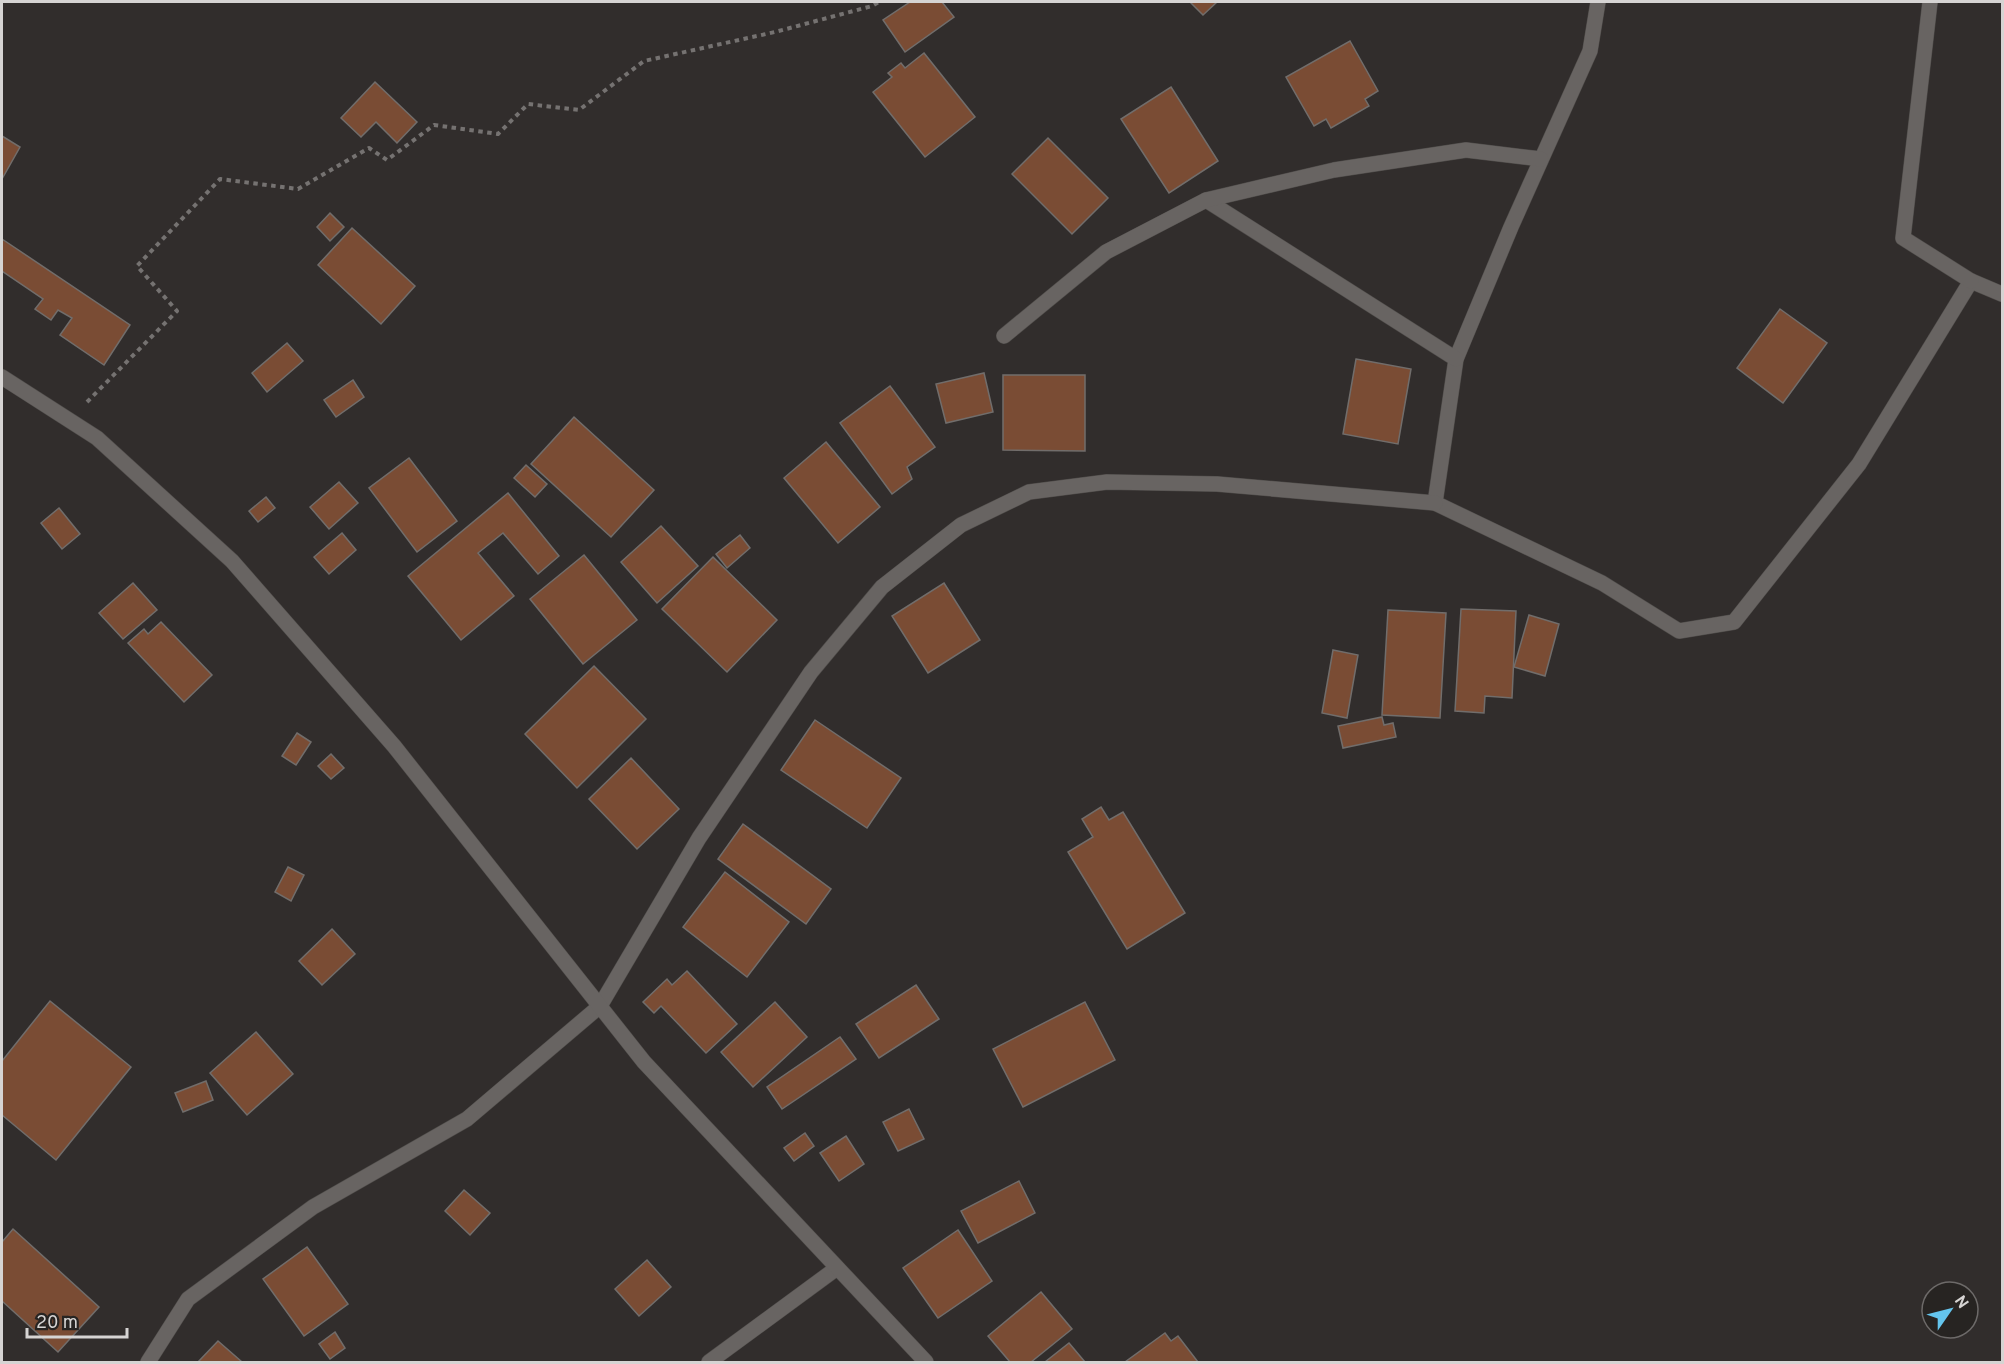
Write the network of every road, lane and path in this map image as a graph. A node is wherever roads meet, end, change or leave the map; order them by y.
1 (879, 2) edge
2 (1598, 2) edge
3 (1930, 2) edge
4 (1541, 159) junction
5 (1206, 200) junction
6 (1971, 281) junction
7 (2002, 294) edge
8 (1004, 336) dead end
9 (1456, 359) junction
10 (2, 377) edge
11 (69, 420) junction
12 (1435, 502) junction
13 (600, 1006) junction
14 (837, 1268) junction
15 (148, 1362) edge
16 (709, 1362) edge
17 (926, 1362) edge

1 - 11 path
2 - 4 street
3 - 6 street
4 - 5 street
4 - 9 street
5 - 8 street
5 - 9 street
6 - 7 street
6 - 12 street
9 - 12 street
10 - 11 street
11 - 13 street
12 - 13 street
13 - 14 street
13 - 15 street
14 - 16 street
14 - 17 street

